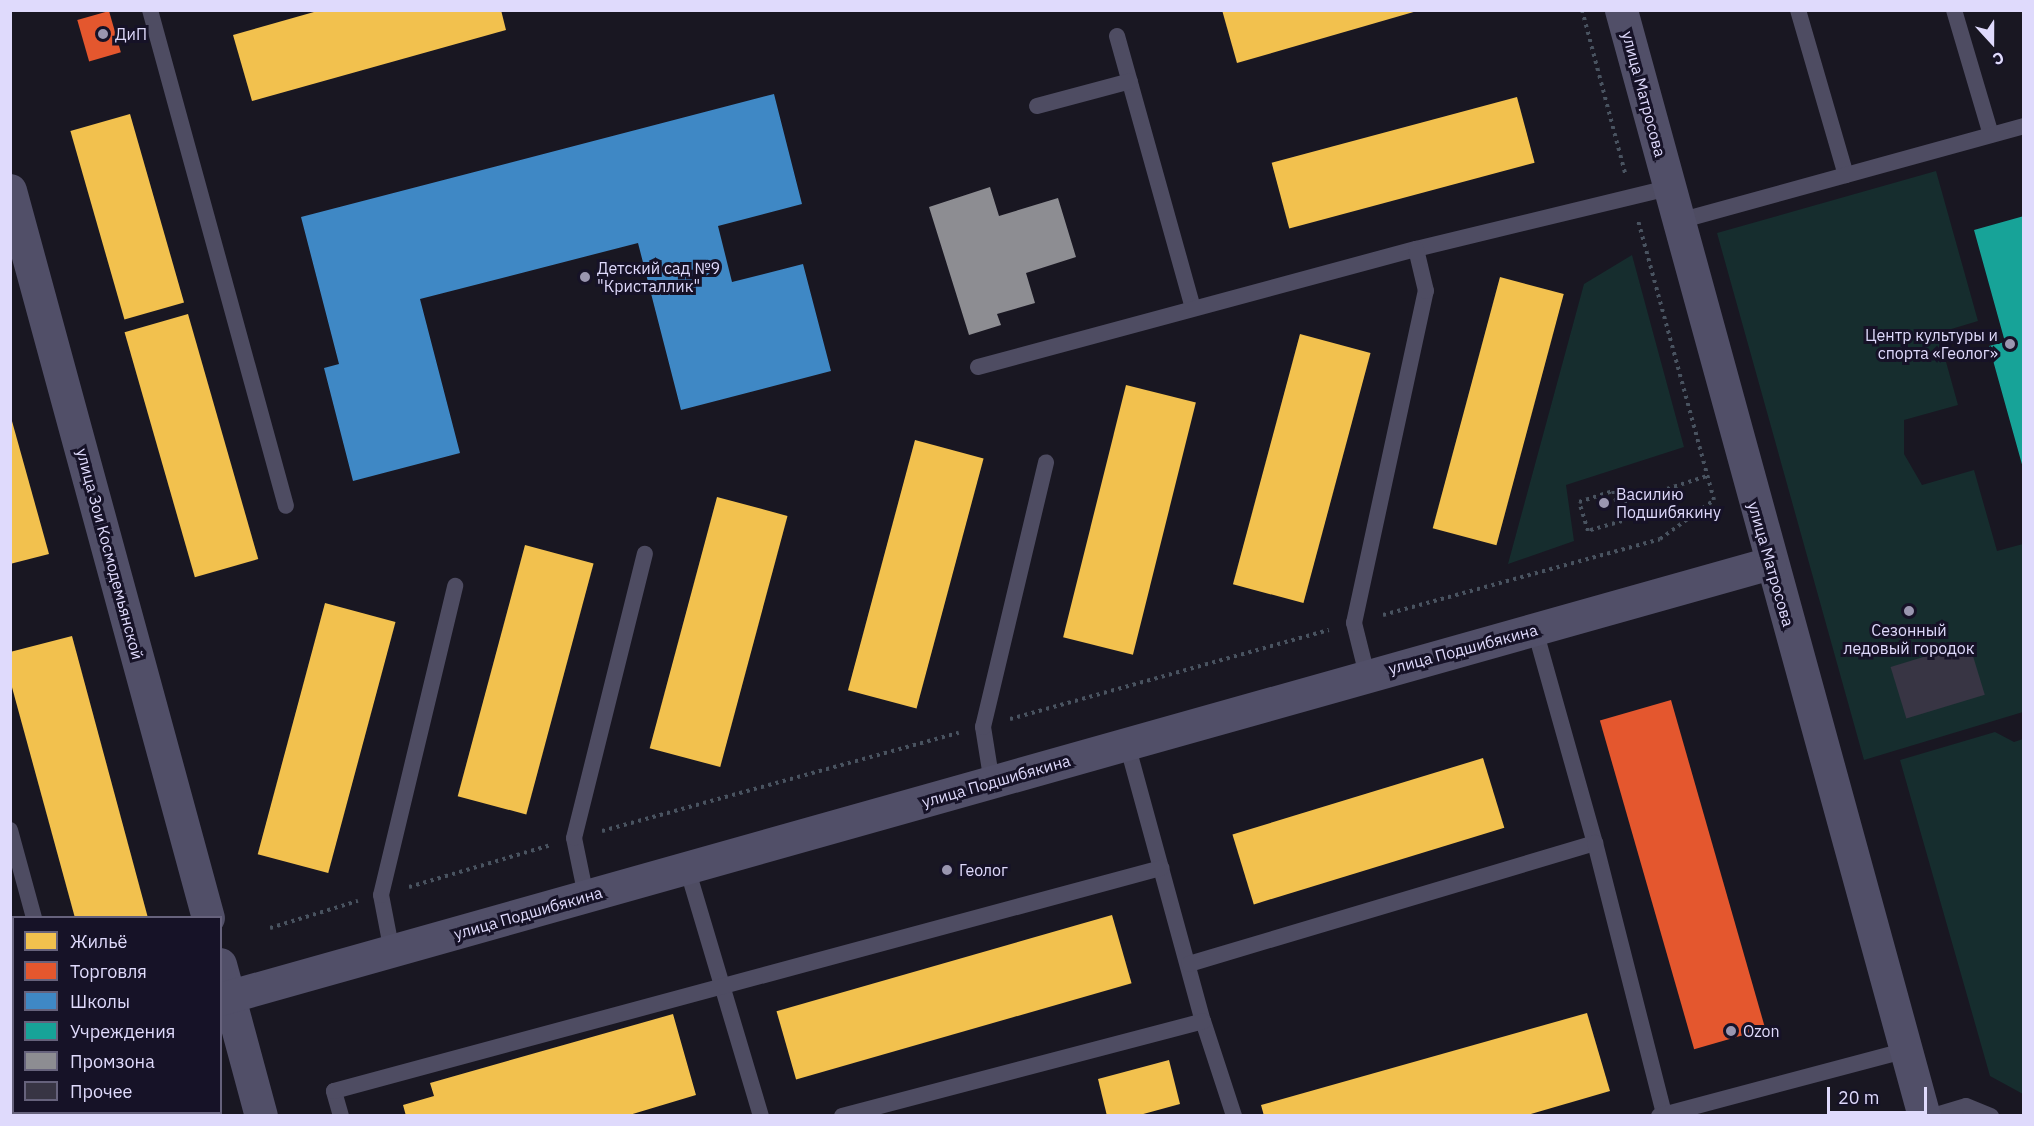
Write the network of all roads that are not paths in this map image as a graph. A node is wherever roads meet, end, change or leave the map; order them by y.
1 (150, 10) edge
2 (1621, 10) edge
3 (1798, 10) edge
4 (1954, 10) edge
5 (1118, 36) dead end
6 (1130, 81) junction
7 (1037, 106) dead end
8 (2024, 126) edge
9 (1991, 135) junction
10 (1846, 175) junction
11 (1669, 188) junction
12 (10, 190) edge
13 (1679, 221) junction
14 (1416, 249) junction
15 (1193, 309) junction
16 (978, 367) dead end
17 (1047, 462) dead end
18 (286, 506) dead end
19 (645, 554) dead end
20 (1770, 563) junction
21 (455, 586) dead end
22 (1535, 630) junction
23 (1367, 675) junction
24 (1126, 744) junction
25 (992, 783) junction
26 (12, 838) edge
27 (1595, 843) junction
28 (687, 868) junction
29 (1161, 868) junction
30 (586, 896) junction
31 (33, 916) edge
32 (207, 916) edge
33 (392, 952) junction
34 (1189, 963) junction
35 (222, 978) edge
36 (720, 985) junction
37 (225, 998) edge
38 (1203, 1021) junction
39 (1904, 1051) junction
40 (1661, 1115) edge
41 (261, 1116) edge
42 (341, 1116) edge
43 (761, 1116) edge
44 (842, 1116) edge
45 (1234, 1116) edge
46 (1924, 1116) edge
47 (1933, 1116) edge
48 (1991, 1116) edge

1 - 18 lane
2 - 11 main road, улица Матросова
3 - 10 lane
4 - 9 lane
5 - 6 lane
6 - 7 lane
6 - 15 lane
8 - 9 lane
9 - 10 lane
10 - 13 lane
11 - 13 main road, улица Матросова
11 - 14 lane
12 - 32 main road, улица Зои Космодемьянской
13 - 20 main road, улица Матросова
14 - 15 lane
14 - 23 lane
15 - 16 lane
17 - 25 lane
19 - 30 lane
20 - 22 main road, улица Подшибякина
20 - 39 main road, улица Матросова
21 - 33 lane
22 - 23 main road, улица Подшибякина
22 - 27 lane
23 - 24 main road, улица Подшибякина
24 - 25 main road, улица Подшибякина
24 - 29 lane
25 - 28 main road, улица Подшибякина
26 - 31 lane
27 - 34 lane
27 - 40 lane
28 - 30 main road, улица Подшибякина
28 - 36 lane
29 - 34 lane
29 - 36 lane
30 - 33 main road, улица Подшибякина
33 - 37 main road, улица Подшибякина
34 - 38 lane
35 - 37 main road
36 - 42 lane
36 - 43 lane
37 - 41 main road
38 - 44 lane
38 - 45 lane
39 - 40 lane
39 - 46 main road, улица Матросова
47 - 48 lane

